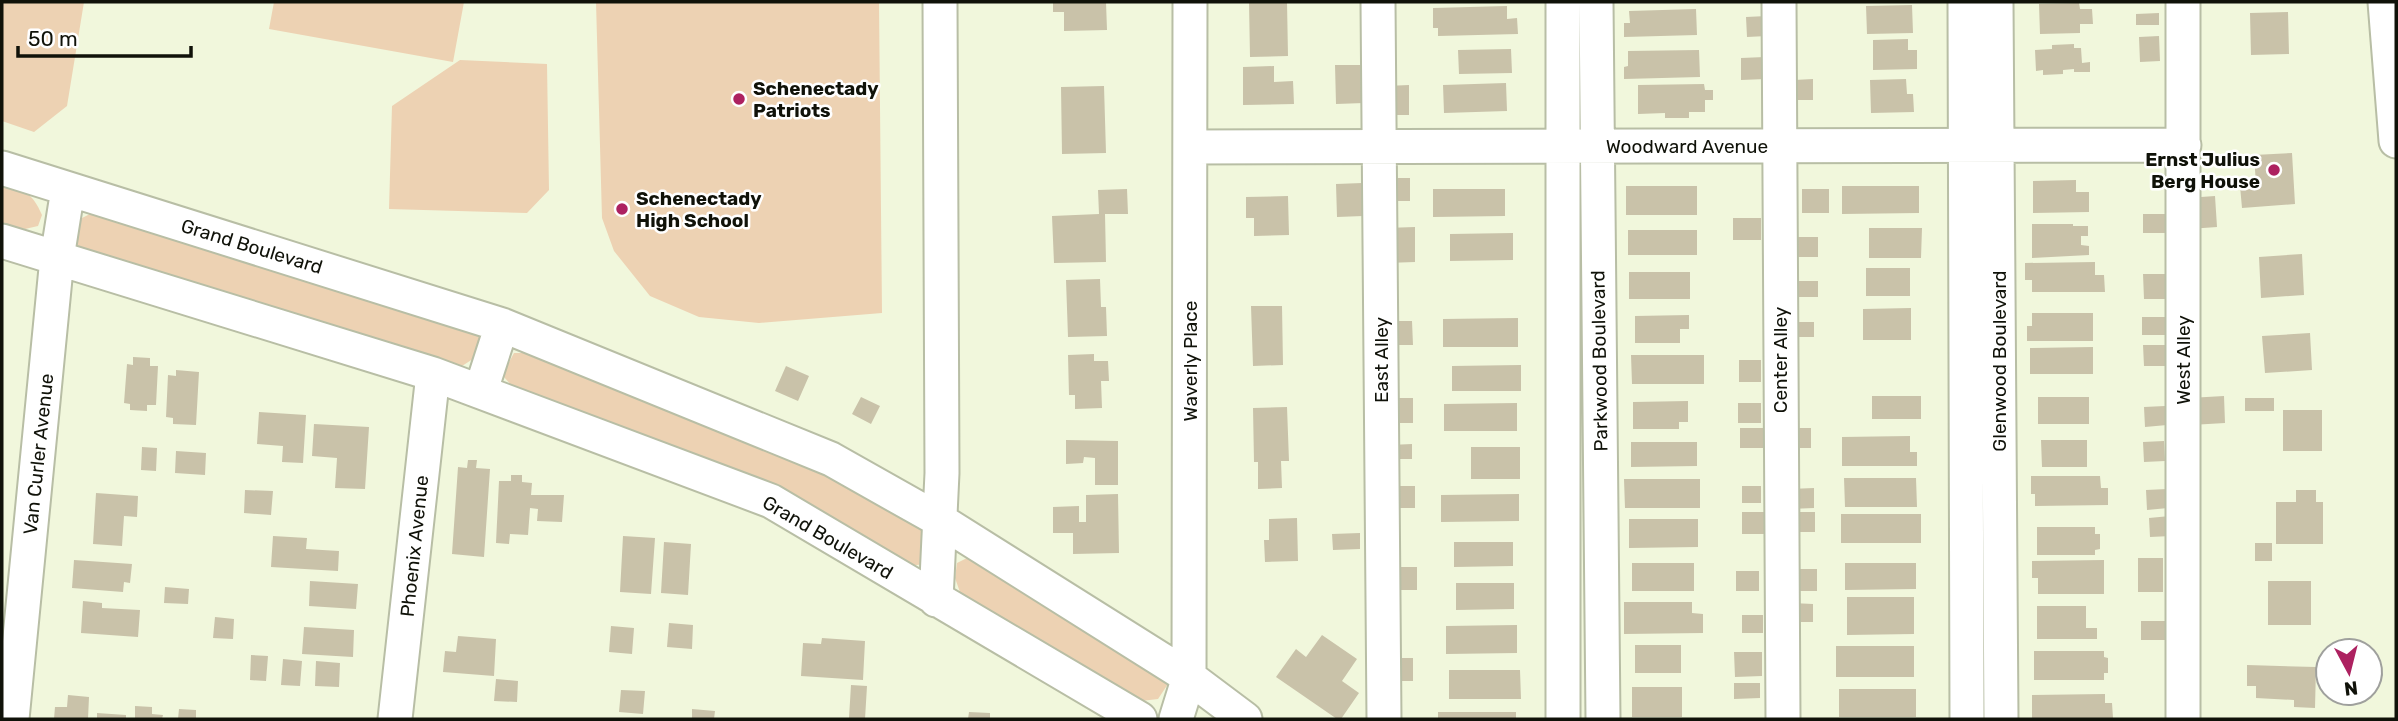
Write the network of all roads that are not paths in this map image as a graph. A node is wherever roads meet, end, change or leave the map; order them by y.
1 (940, 2) edge
2 (1190, 2) edge
3 (1378, 2) edge
4 (1563, 2) edge
5 (1596, 2) edge
6 (1779, 2) edge
7 (1965, 2) edge
8 (1996, 2) edge
9 (2183, 2) edge
10 (2385, 2) edge
11 (2396, 141) edge
12 (1981, 145) junction
13 (2183, 145) junction
14 (1563, 146) junction
15 (1597, 146) junction
16 (1779, 146) junction
17 (1190, 147) junction
18 (1380, 147) junction
19 (2, 168) edge
20 (68, 188) junction
21 (2, 241) edge
22 (57, 258) junction
23 (502, 324) junction
24 (433, 374) junction
25 (481, 390) junction
26 (1600, 496) junction
27 (1563, 497) junction
28 (941, 521) junction
29 (2000, 530) junction
30 (1966, 531) junction
31 (936, 600) junction
32 (1189, 677) junction
33 (12, 719) edge
34 (395, 719) edge
35 (1140, 719) edge
36 (1176, 719) edge
37 (1245, 719) edge
38 (1384, 719) edge
39 (1563, 719) edge
40 (1603, 719) edge
41 (1783, 719) edge
42 (1967, 719) edge
43 (2001, 719) edge
44 (2183, 719) edge

1 - 28 street
2 - 17 street, Waverly Place
3 - 18 street, East Alley
4 - 14 street, Parkwood Boulevard
5 - 15 street, Parkwood Boulevard
6 - 16 street, Center Alley
7 - 12 street, Glenwood Boulevard
8 - 12 street, Glenwood Boulevard
9 - 13 street, West Alley
10 - 11 street
12 - 13 street, Woodward Avenue
12 - 16 street, Woodward Avenue
12 - 29 street, Glenwood Boulevard
12 - 30 street, Glenwood Boulevard
13 - 44 street, West Alley
14 - 15 street, Woodward Avenue
14 - 18 street, Woodward Avenue
14 - 27 street, Parkwood Boulevard
15 - 16 street, Woodward Avenue
15 - 26 street, Parkwood Boulevard
16 - 41 street, Center Alley
17 - 18 street, Woodward Avenue
17 - 32 street, Waverly Place
18 - 38 street, East Alley
19 - 20 street, Grand Boulevard
20 - 22 street, Van Curler Avenue
20 - 23 street, Grand Boulevard
21 - 22 street, Grand Boulevard
22 - 24 street, Grand Boulevard
22 - 33 street, Van Curler Avenue
23 - 25 street
23 - 28 street, Grand Boulevard
24 - 25 street, Grand Boulevard
24 - 34 street, Phoenix Avenue
25 - 31 street, Grand Boulevard
26 - 27 street
26 - 40 street, Parkwood Boulevard
27 - 39 street, Parkwood Boulevard
28 - 31 street
28 - 32 street, Grand Boulevard
29 - 30 street
29 - 43 street, Glenwood Boulevard
30 - 42 street, Glenwood Boulevard
31 - 35 street, Grand Boulevard
32 - 36 street, Waverly Place
32 - 37 street, Grand Boulevard

